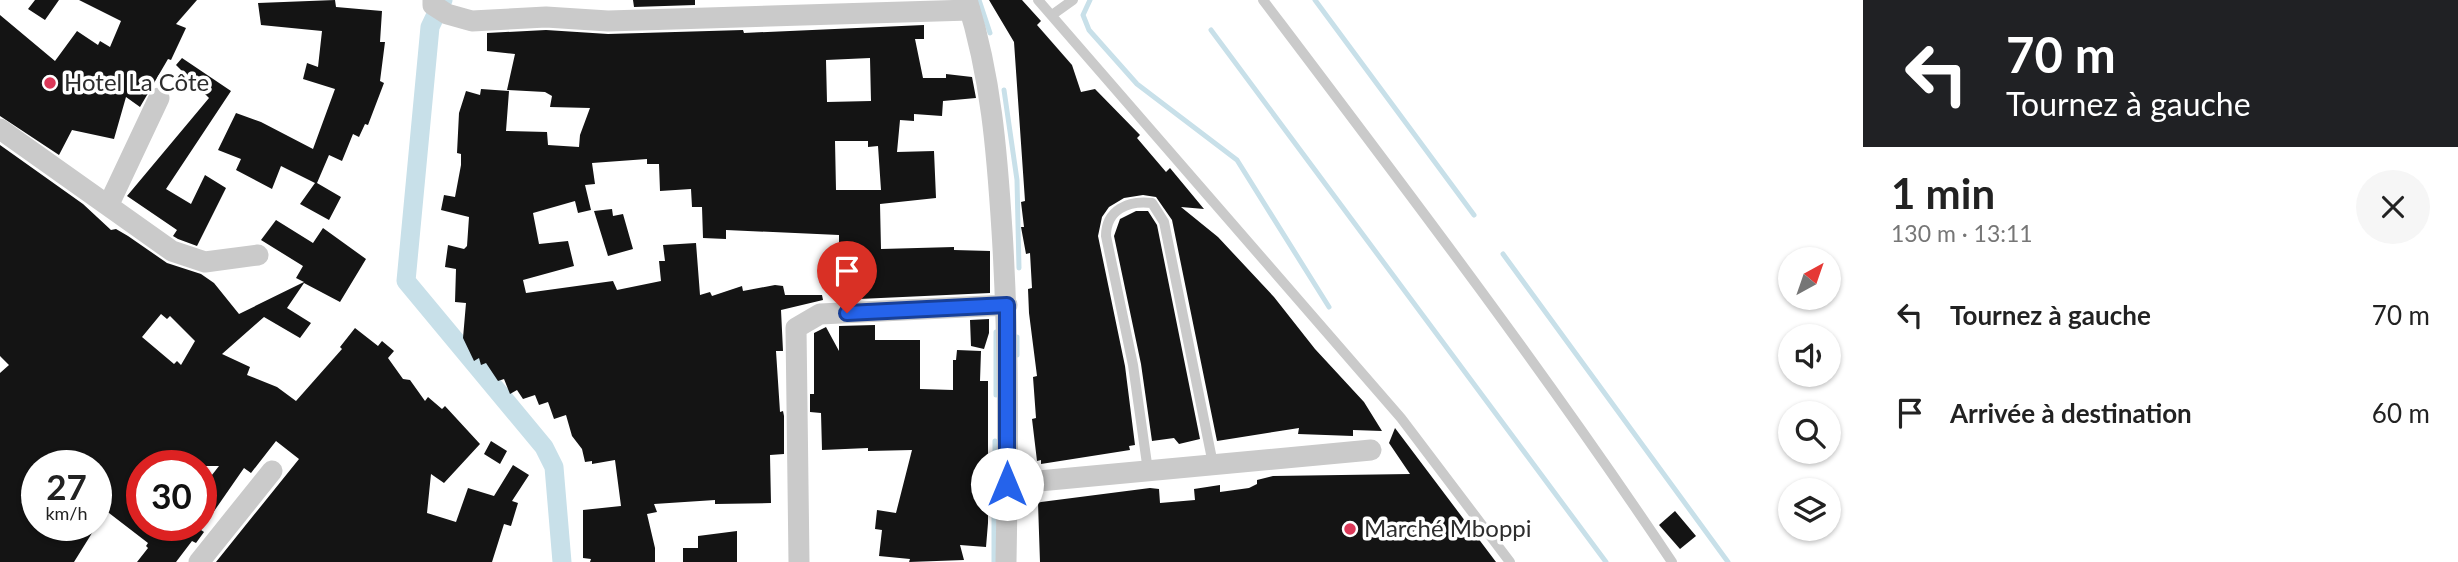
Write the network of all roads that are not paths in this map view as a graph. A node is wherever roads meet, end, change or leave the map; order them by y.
1 (1038, 0) edge
2 (1073, 0) edge
3 (1263, 0) edge
4 (968, 5) edge
5 (446, 7) edge
6 (1052, 15) junction
7 (159, 98) dead end
8 (0, 129) edge
9 (109, 204) junction
10 (258, 255) dead end
11 (1007, 305) junction
12 (1370, 450) dead end
13 (1213, 464) junction
14 (272, 471) dead end
15 (1148, 471) junction
16 (1007, 484) junction
17 (199, 562) edge
18 (799, 562) edge
19 (1006, 562) edge
20 (1510, 562) edge
21 (1672, 562) edge

1 - 6 lane
2 - 6 lane
3 - 21 lane
4 - 5 street
4 - 11 street
6 - 20 lane
7 - 9 street
8 - 9 street
9 - 10 street
11 - 16 street
11 - 18 street
12 - 13 street
13 - 15 street
13 - 15 lane
14 - 17 street
15 - 16 street
16 - 19 street

